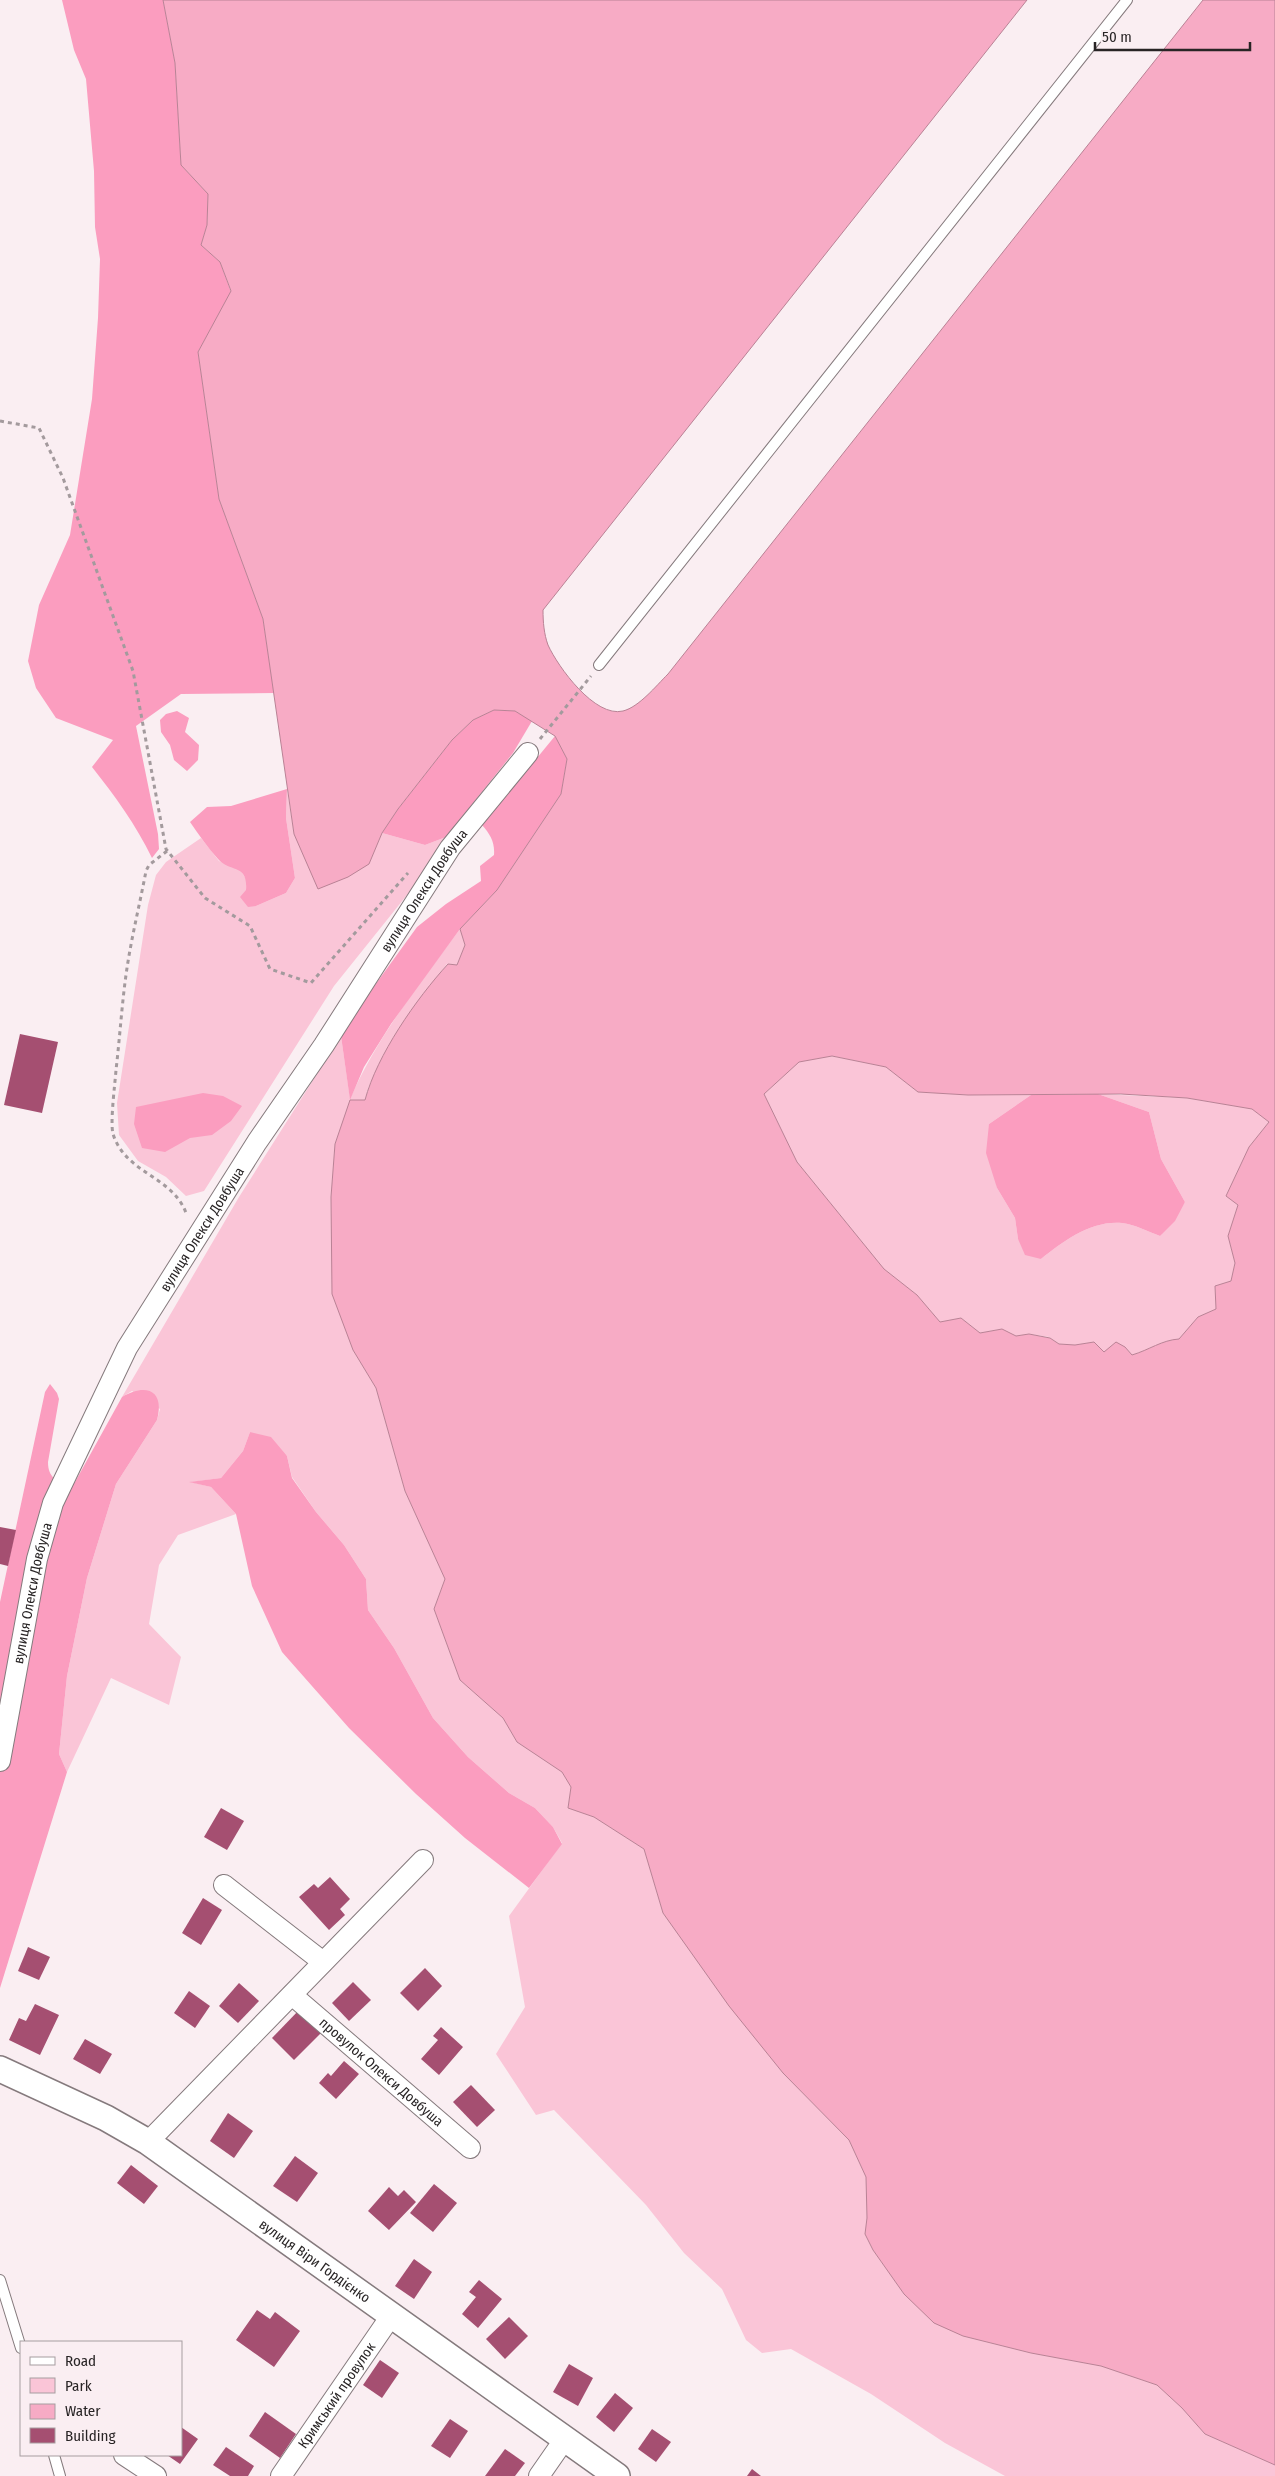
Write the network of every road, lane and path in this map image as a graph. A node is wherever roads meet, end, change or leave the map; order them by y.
1 (1128, 0) edge
2 (0, 421) edge
3 (599, 665) joint
4 (528, 753) joint
5 (167, 851) junction
6 (413, 868) dead end
7 (193, 1244) junction
8 (0, 1761) edge
9 (423, 1860) dead end
10 (224, 1885) dead end
11 (323, 1962) junction
12 (292, 1995) junction
13 (0, 2069) edge
14 (148, 2142) junction
15 (470, 2148) dead end
16 (0, 2280) edge
17 (391, 2316) junction
18 (20, 2345) edge
19 (564, 2440) junction
20 (54, 2456) edge
21 (126, 2456) edge
22 (60, 2476) edge
23 (156, 2476) edge
24 (281, 2476) edge
25 (539, 2476) edge
26 (617, 2476) edge

1 - 3 lane
2 - 5 path
3 - 4 path
4 - 7 street, вулиця Олекси Довбуша
5 - 6 path
5 - 7 path
7 - 8 street, вулиця Олекси Довбуша
9 - 11 street
10 - 11 street
11 - 12 street
12 - 14 street
12 - 15 street, провулок Олекси Довбуша
13 - 14 street, вулиця Віри Гордієнко
14 - 17 street, вулиця Віри Гордієнко
16 - 18 lane
17 - 19 street, вулиця Віри Гордієнко
17 - 24 street, Кримський провулок
19 - 25 street
19 - 26 street, вулиця Віри Гордієнко
20 - 22 lane
21 - 23 street

